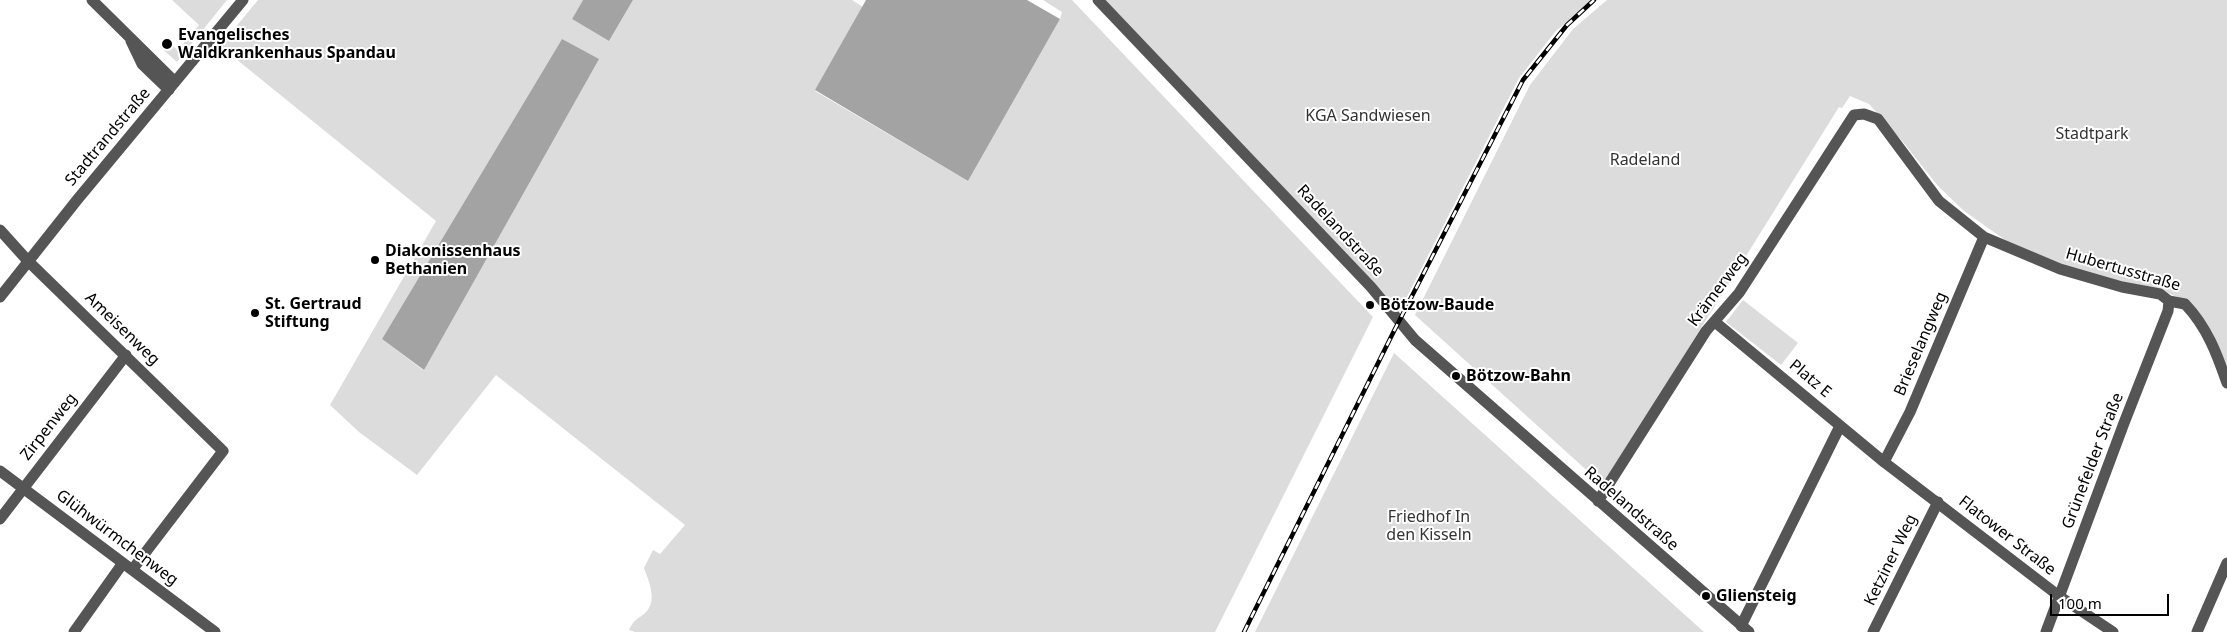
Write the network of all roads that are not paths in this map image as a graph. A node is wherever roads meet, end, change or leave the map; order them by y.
1 (92, 0) edge
2 (242, 0) edge
3 (1098, 0) edge
4 (172, 86) junction
5 (1874, 116) joint
6 (0, 230) edge
7 (1984, 237) junction
8 (28, 261) junction
9 (0, 297) edge
10 (2169, 301) junction
11 (1715, 322) junction
12 (126, 355) junction
13 (2227, 383) edge
14 (1840, 426) junction
15 (1884, 462) junction
16 (0, 471) edge
17 (22, 488) junction
18 (1598, 501) junction
19 (1938, 502) junction
20 (0, 519) edge
21 (2227, 563) edge
22 (128, 567) junction
23 (2059, 596) junction
24 (1745, 629) edge
25 (74, 632) edge
26 (215, 632) edge
27 (1873, 632) edge
28 (2046, 632) edge
29 (2113, 632) edge
30 (2197, 632) edge

1 - 4 street
2 - 4 street, Stadtrandstraße
3 - 18 street, Radelandstraße
4 - 8 street, Stadtrandstraße
5 - 7 street, Hubertusstraße
5 - 11 street, Krämerweg
6 - 8 street, Ameisenweg
7 - 10 street, Hubertusstraße
7 - 15 street, Brieselangweg
8 - 9 street, Stadtrandstraße
8 - 12 street, Ameisenweg
10 - 13 street, Hubertusstraße
10 - 23 street, Grünefelder Straße
11 - 14 street, Platz E
11 - 18 street, Krämerweg
12 - 17 street, Zirpenweg
12 - 22 street, Ameisenweg
14 - 15 street, Platz E
14 - 24 street
15 - 19 street, Flatower Straße
16 - 17 street, Glühwürmchenweg
17 - 20 street, Zirpenweg
17 - 22 street, Glühwürmchenweg
18 - 24 street, Radelandstraße
19 - 23 street, Flatower Straße
19 - 27 street, Ketziner Weg
21 - 30 street
22 - 25 street
22 - 26 street, Glühwürmchenweg
23 - 28 street, Grünefelder Straße
23 - 29 street, Flatower Straße

